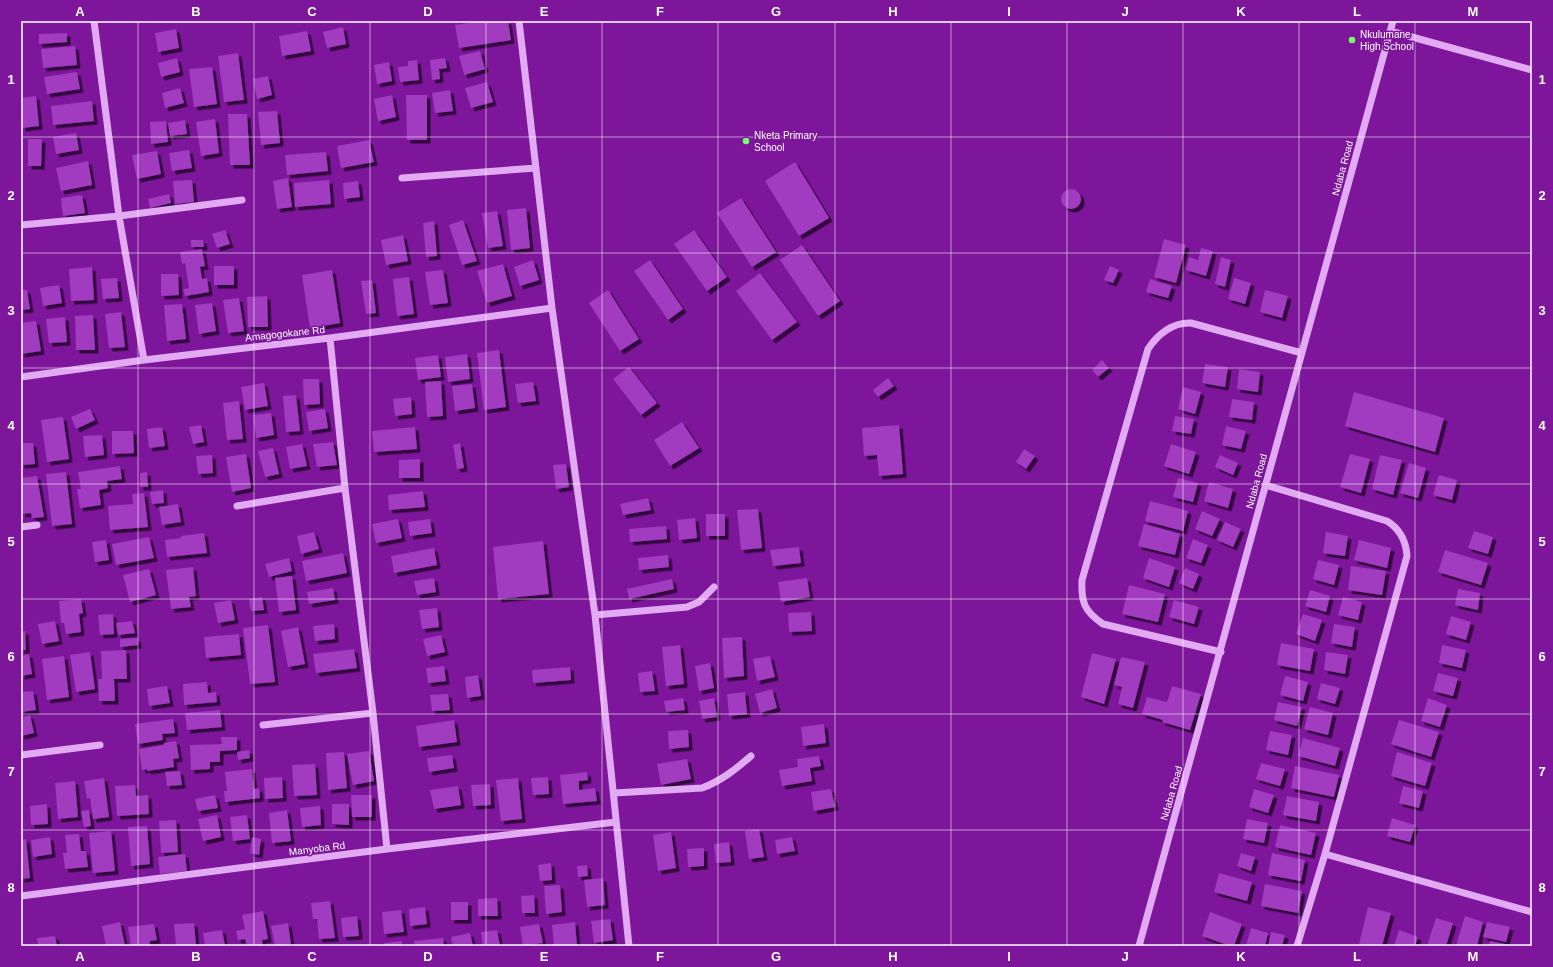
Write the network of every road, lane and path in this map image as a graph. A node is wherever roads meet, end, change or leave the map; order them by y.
1 (94, 21) edge
2 (519, 21) edge
3 (1393, 21) edge
4 (1390, 31) junction
5 (1532, 70) edge
6 (536, 168) junction
7 (402, 178) dead end
8 (242, 200) dead end
9 (119, 216) junction
10 (21, 225) edge
11 (552, 308) junction
12 (330, 338) junction
13 (1302, 353) junction
14 (144, 360) junction
15 (21, 376) edge
16 (1265, 485) junction
17 (344, 488) junction
18 (237, 506) dead end
19 (37, 525) dead end
20 (21, 527) edge
21 (714, 587) dead end
22 (595, 615) junction
23 (1221, 652) junction
24 (372, 713) junction
25 (263, 725) dead end
26 (100, 745) dead end
27 (21, 756) edge
28 (751, 756) dead end
29 (614, 793) junction
30 (616, 822) junction
31 (387, 849) junction
32 (1325, 854) junction
33 (21, 896) edge
34 (1532, 912) edge
35 (1142, 945) edge
36 (629, 946) edge
37 (1297, 946) edge

1 - 9 street
2 - 6 street
3 - 4 street, Ndaba Road
4 - 5 street
4 - 13 street, Ndaba Road
6 - 7 street
6 - 11 street
8 - 9 street
9 - 10 street
9 - 14 street
11 - 12 street, Amagogokane Rd
11 - 22 street
12 - 14 street, Amagogokane Rd
12 - 17 street
13 - 16 street, Ndaba Road
13 - 23 street
14 - 15 street, Amagogokane Rd
16 - 23 street, Ndaba Road
16 - 32 street
17 - 18 street
17 - 24 street
19 - 20 street
21 - 22 street
22 - 29 street
23 - 35 street, Ndaba Road
24 - 25 street
24 - 31 street
26 - 27 street
28 - 29 street
29 - 30 street
30 - 31 street, Manyoba Rd
30 - 36 street
31 - 33 street, Manyoba Rd
32 - 34 street
32 - 37 street

